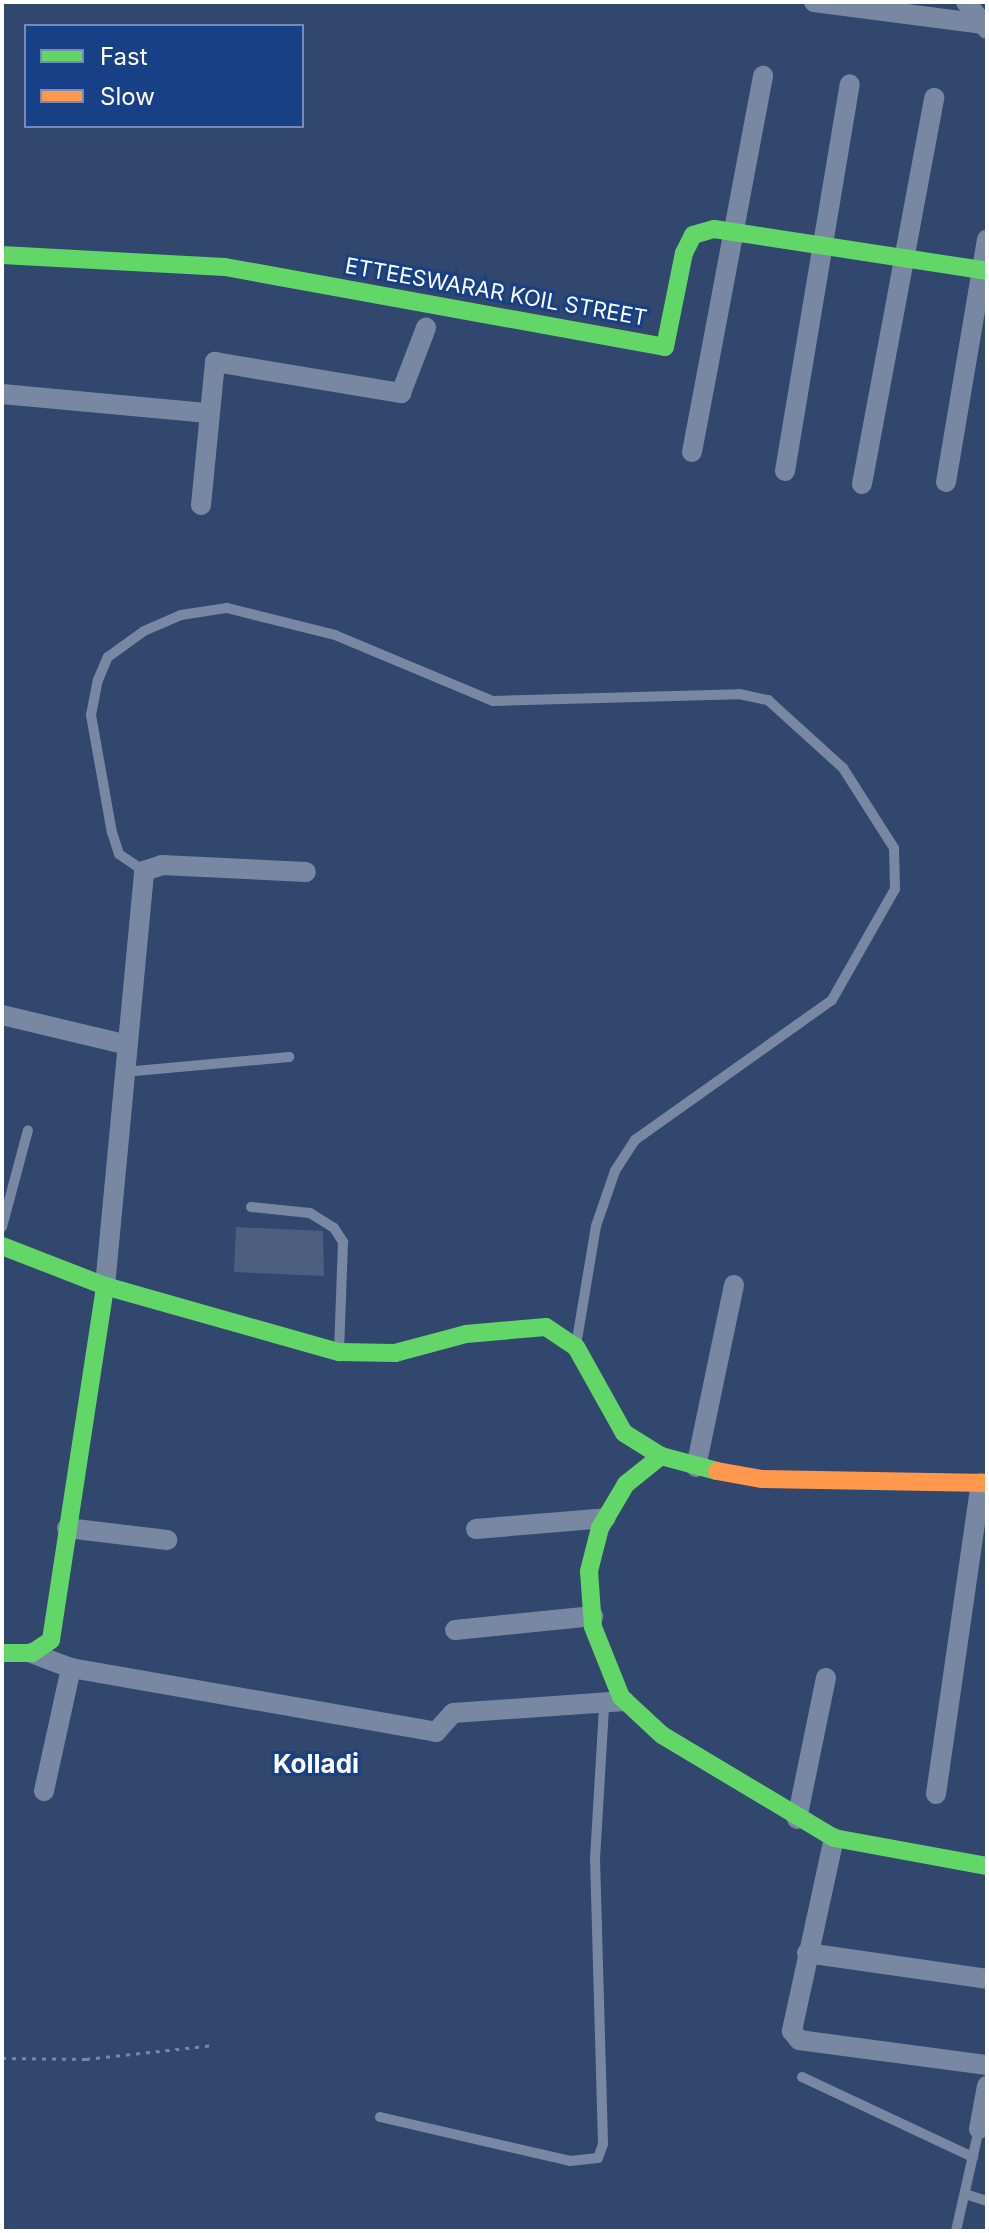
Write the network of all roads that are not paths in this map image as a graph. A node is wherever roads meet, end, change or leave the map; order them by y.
1 (814, 2) edge
2 (966, 2) edge
3 (985, 26) edge
4 (763, 76) dead end
5 (850, 84) dead end
6 (934, 98) dead end
7 (736, 231) junction
8 (987, 239) edge
9 (823, 243) junction
10 (2, 255) edge
11 (907, 256) junction
12 (984, 271) edge
13 (426, 328) dead end
14 (2, 394) edge
15 (208, 413) junction
16 (692, 452) dead end
17 (785, 471) dead end
18 (946, 482) dead end
19 (862, 484) dead end
20 (201, 505) dead end
21 (144, 871) junction
22 (306, 872) dead end
23 (2, 1015) edge
24 (124, 1044) junction
25 (289, 1057) dead end
26 (121, 1073) junction
27 (28, 1130) dead end
28 (251, 1207) dead end
29 (2, 1227) edge
30 (2, 1246) edge
31 (734, 1285) dead end
32 (105, 1286) junction
33 (576, 1347) junction
34 (339, 1352) junction
35 (661, 1456) junction
36 (696, 1467) junction
37 (984, 1483) edge
38 (606, 1518) junction
39 (67, 1528) junction
40 (476, 1529) dead end
41 (167, 1540) dead end
42 (593, 1616) junction
43 (455, 1630) dead end
44 (2, 1653) edge
45 (31, 1653) junction
46 (71, 1668) junction
47 (826, 1678) dead end
48 (625, 1701) junction
49 (604, 1706) junction
50 (44, 1791) dead end
51 (936, 1794) dead end
52 (797, 1819) junction
53 (834, 1838) junction
54 (987, 1866) edge
55 (807, 1953) junction
56 (987, 1979) edge
57 (987, 2065) edge
58 (802, 2077) dead end
59 (987, 2086) edge
60 (380, 2117) dead end
61 (979, 2129) joint
62 (973, 2157) junction
63 (965, 2194) junction
64 (987, 2201) edge
65 (956, 2231) edge

1 - 3 street
2 - 3 street
4 - 7 street
5 - 9 street
6 - 11 street
7 - 9 street, ETTEESWARAR KOIL STREET
7 - 10 street, ETTEESWARAR KOIL STREET
7 - 16 street
8 - 12 street
9 - 11 street, ETTEESWARAR KOIL STREET
9 - 17 street
11 - 12 street, ETTEESWARAR KOIL STREET
11 - 19 street
12 - 18 street
13 - 15 street
14 - 15 street
15 - 20 street
21 - 22 street
21 - 24 street
21 - 33 lane
23 - 24 street
24 - 26 street
25 - 26 lane
26 - 32 street
27 - 29 lane
28 - 34 lane
30 - 32 street
31 - 36 street
32 - 34 street
32 - 39 street
33 - 34 street
33 - 35 street
35 - 36 street
35 - 38 street
36 - 37 street
37 - 51 street
38 - 40 street
38 - 42 street
39 - 41 street
39 - 45 street
42 - 43 street
42 - 48 street
44 - 45 street
45 - 46 street
46 - 49 street
46 - 50 street
47 - 52 street
48 - 49 street
48 - 52 street
49 - 60 lane
52 - 53 street
53 - 54 street
53 - 55 street
55 - 56 street
55 - 57 street
58 - 62 lane
59 - 61 street
61 - 62 lane
62 - 63 lane
63 - 64 lane
63 - 65 lane

